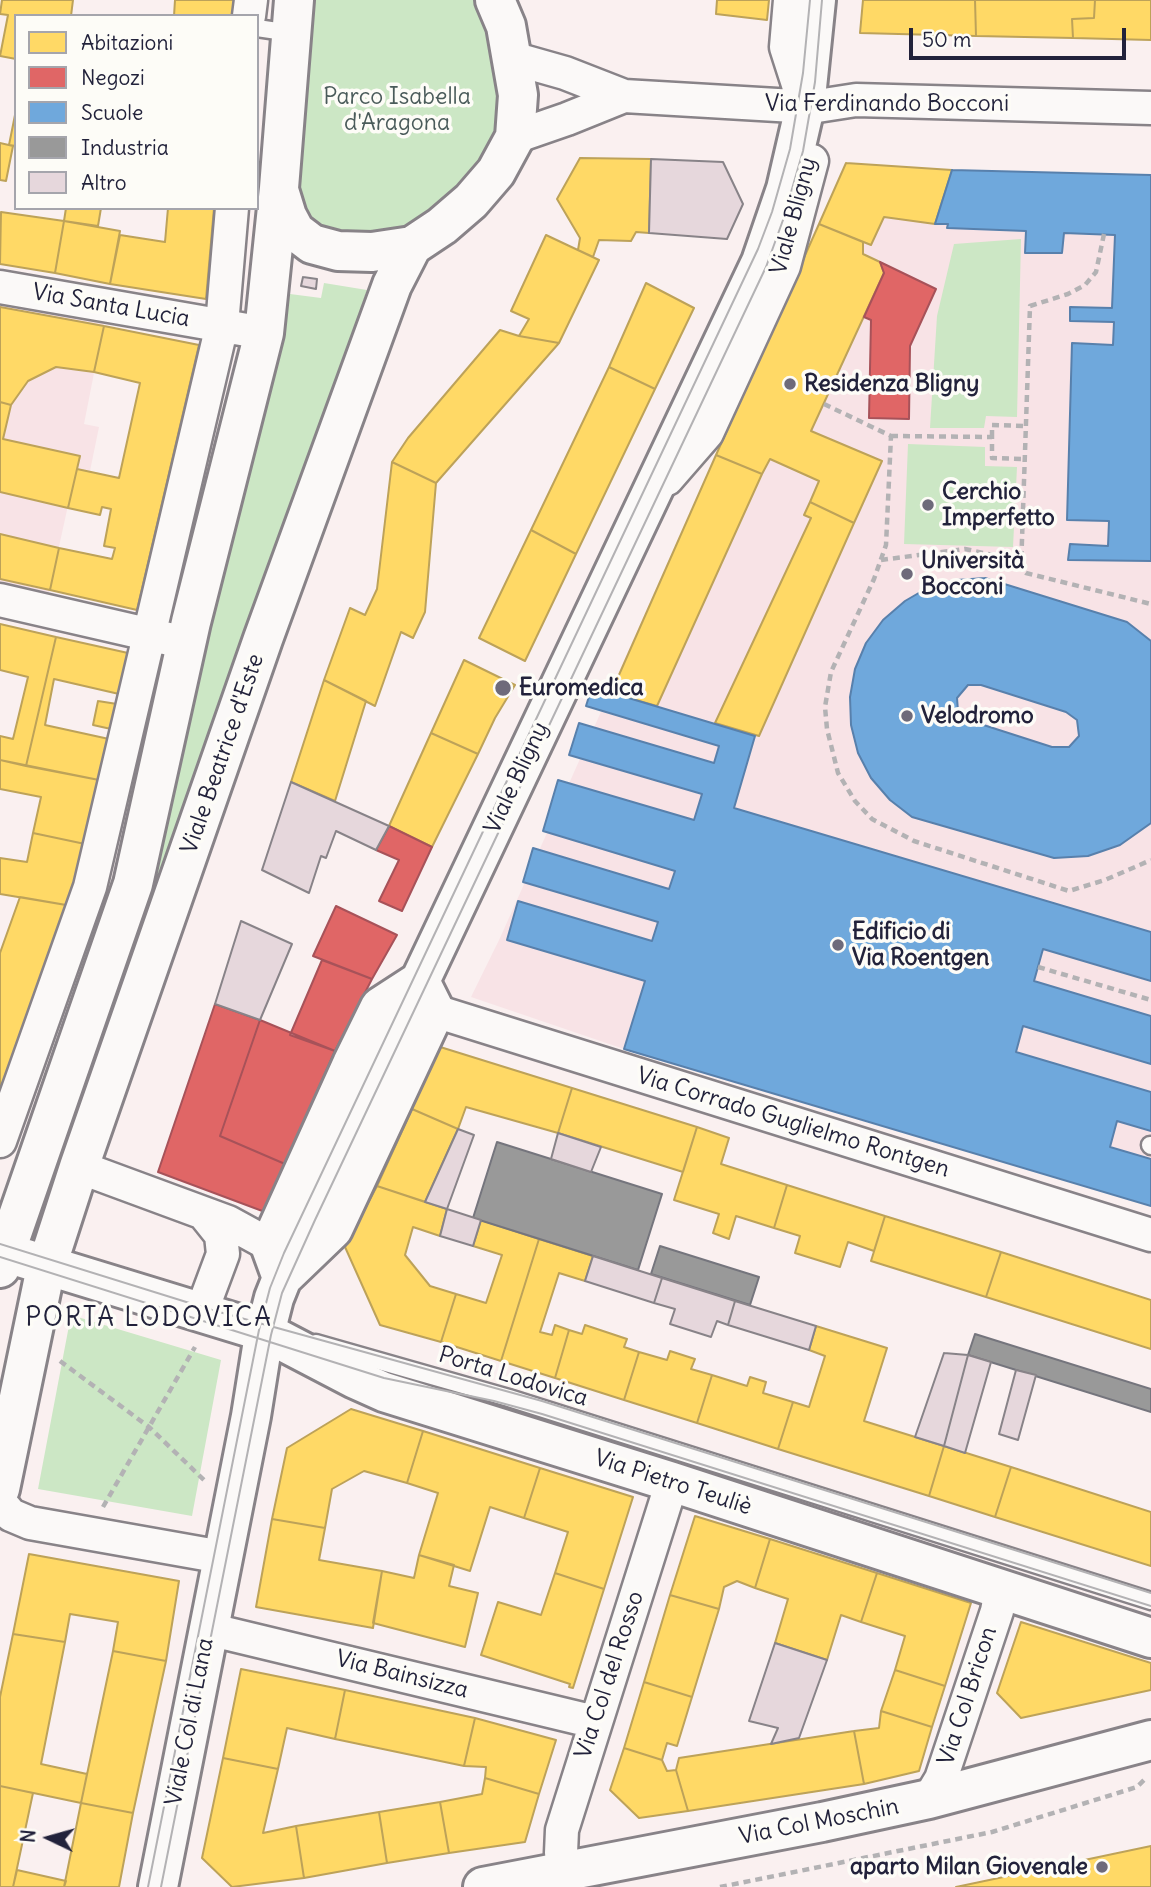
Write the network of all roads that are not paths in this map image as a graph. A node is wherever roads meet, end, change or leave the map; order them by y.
1 (495, 0) edge
2 (790, 0) edge
3 (817, 0) edge
4 (281, 20) edge
5 (512, 58) junction
6 (624, 96) junction
7 (805, 107) junction
8 (1151, 108) edge
9 (514, 137) junction
10 (279, 188) junction
11 (232, 210) edge
12 (412, 246) junction
13 (0, 287) edge
14 (222, 325) junction
15 (264, 332) junction
16 (0, 600) edge
17 (148, 634) junction
18 (187, 643) junction
19 (98, 850) junction
20 (138, 860) junction
21 (427, 996) junction
22 (0, 1141) edge
23 (79, 1167) junction
24 (205, 1215) junction
25 (1151, 1235) edge
26 (2, 1257) edge
27 (276, 1261) junction
28 (46, 1266) junction
29 (198, 1330) junction
30 (265, 1332) junction
31 (676, 1467) junction
32 (0, 1489) edge
33 (0, 1502) edge
34 (222, 1558) junction
35 (1001, 1590) junction
36 (1151, 1601) edge
37 (208, 1629) junction
38 (1151, 1638) edge
39 (595, 1722) junction
40 (1151, 1740) edge
41 (929, 1799) junction
42 (568, 1869) junction
43 (161, 1870) edge
44 (180, 1887) edge
45 (483, 1887) edge

1 - 5 main road
2 - 7 street
3 - 7 main road, Viale Bligny
4 - 10 main road, Viale Beatrice d'Este
5 - 6 street, Via Ferdinando Bocconi
5 - 9 main road
6 - 7 street, Via Ferdinando Bocconi
6 - 9 street, Via Ferdinando Bocconi
7 - 8 street, Via Ferdinando Bocconi
7 - 21 main road, Viale Bligny
9 - 12 main road
10 - 12 main road
10 - 15 main road, Viale Beatrice d'Este
11 - 14 street
12 - 23 main road, Viale Beatrice d'Este
13 - 14 street, Via Santa Lucia
14 - 15 street
14 - 17 street
15 - 18 main road, Viale Beatrice d'Este
16 - 17 street
17 - 18 street
17 - 19 street
18 - 20 main road, Viale Beatrice d'Este
19 - 20 street
19 - 22 street
20 - 26 main road, Viale Beatrice d'Este
21 - 25 street, Via Corrado Guglielmo Rontgen
21 - 27 lane, Viale Bligny
21 - 27 main road, Viale Bligny
21 - 27 main road, Viale Col di Lana
23 - 24 street
23 - 28 main road, Viale Beatrice d'Este
24 - 27 street
24 - 29 street
26 - 28 main road, Via Pietro Teuliè
27 - 30 main road, Viale Col di Lana
28 - 29 main road, Via Pietro Teuliè
28 - 32 main road, Viale Beatrice d'Este
29 - 30 main road, Via Pietro Teuliè
30 - 31 lane, Porta Lodovica
30 - 31 main road, Via Pietro Teuliè
30 - 34 main road, Viale Col di Lana
31 - 35 main road, Via Pietro Teuliè
31 - 36 lane, Via Pietro Teuliè
31 - 39 street, Via Col del Rosso
33 - 34 street
34 - 37 main road, Viale Col di Lana
35 - 38 main road, Via Pietro Teuliè
35 - 41 street, Via Col Bricon
37 - 39 street, Via Bainsizza
37 - 43 main road, Viale Col di Lana
39 - 42 street, Via Col del Rosso
40 - 41 main road, Via Col Moschin
41 - 42 main road, Via Col Moschin
42 - 45 main road, Via Col Moschin
43 - 44 street

